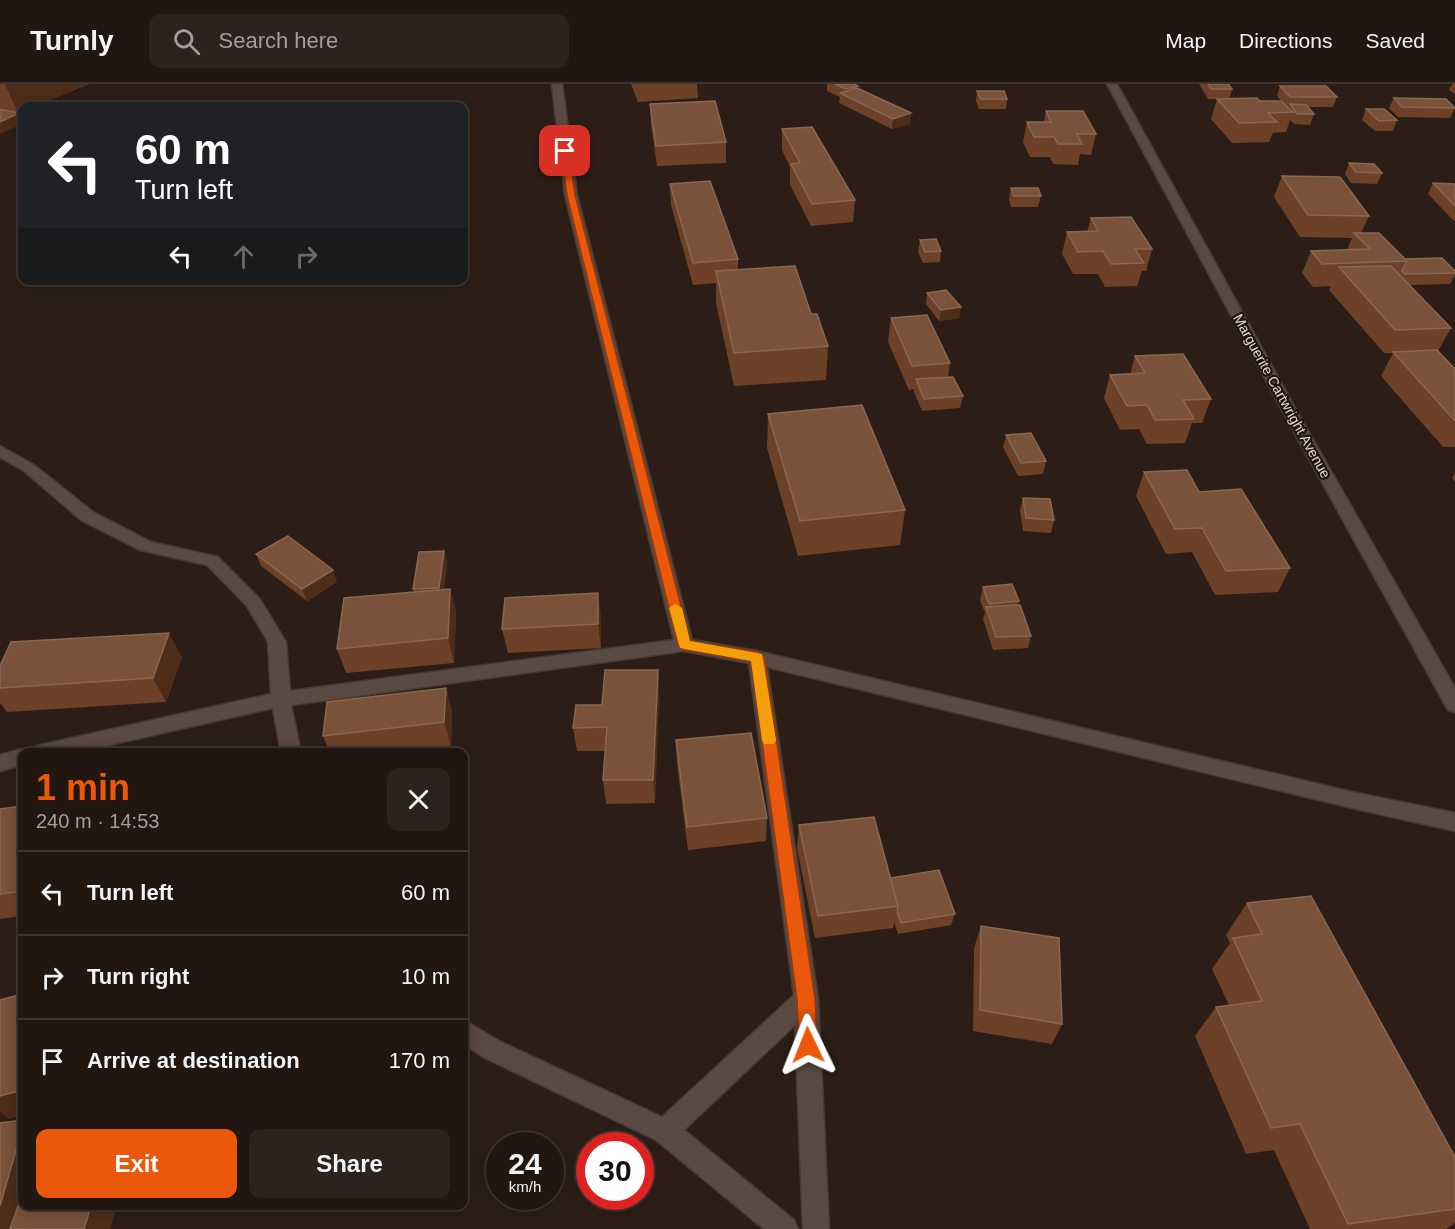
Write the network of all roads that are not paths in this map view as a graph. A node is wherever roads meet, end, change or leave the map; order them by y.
1 (557, 84) edge
2 (1112, 84) edge
3 (0, 451) edge
4 (684, 645) junction
5 (758, 657) junction
6 (281, 699) junction
7 (1455, 705) edge
8 (62, 748) edge
9 (290, 748) edge
10 (18, 758) edge
11 (0, 763) edge
12 (1455, 822) edge
13 (806, 999) junction
14 (468, 1034) edge
15 (665, 1131) junction
16 (785, 1229) edge
17 (816, 1229) edge

1 - 4 street
2 - 7 street, Marguerite Cartwright Avenue
3 - 6 street
4 - 5 street
4 - 6 street
5 - 12 street
5 - 13 street
6 - 8 street
6 - 9 street
10 - 11 street
13 - 15 street
13 - 17 street
14 - 15 street
15 - 16 street

